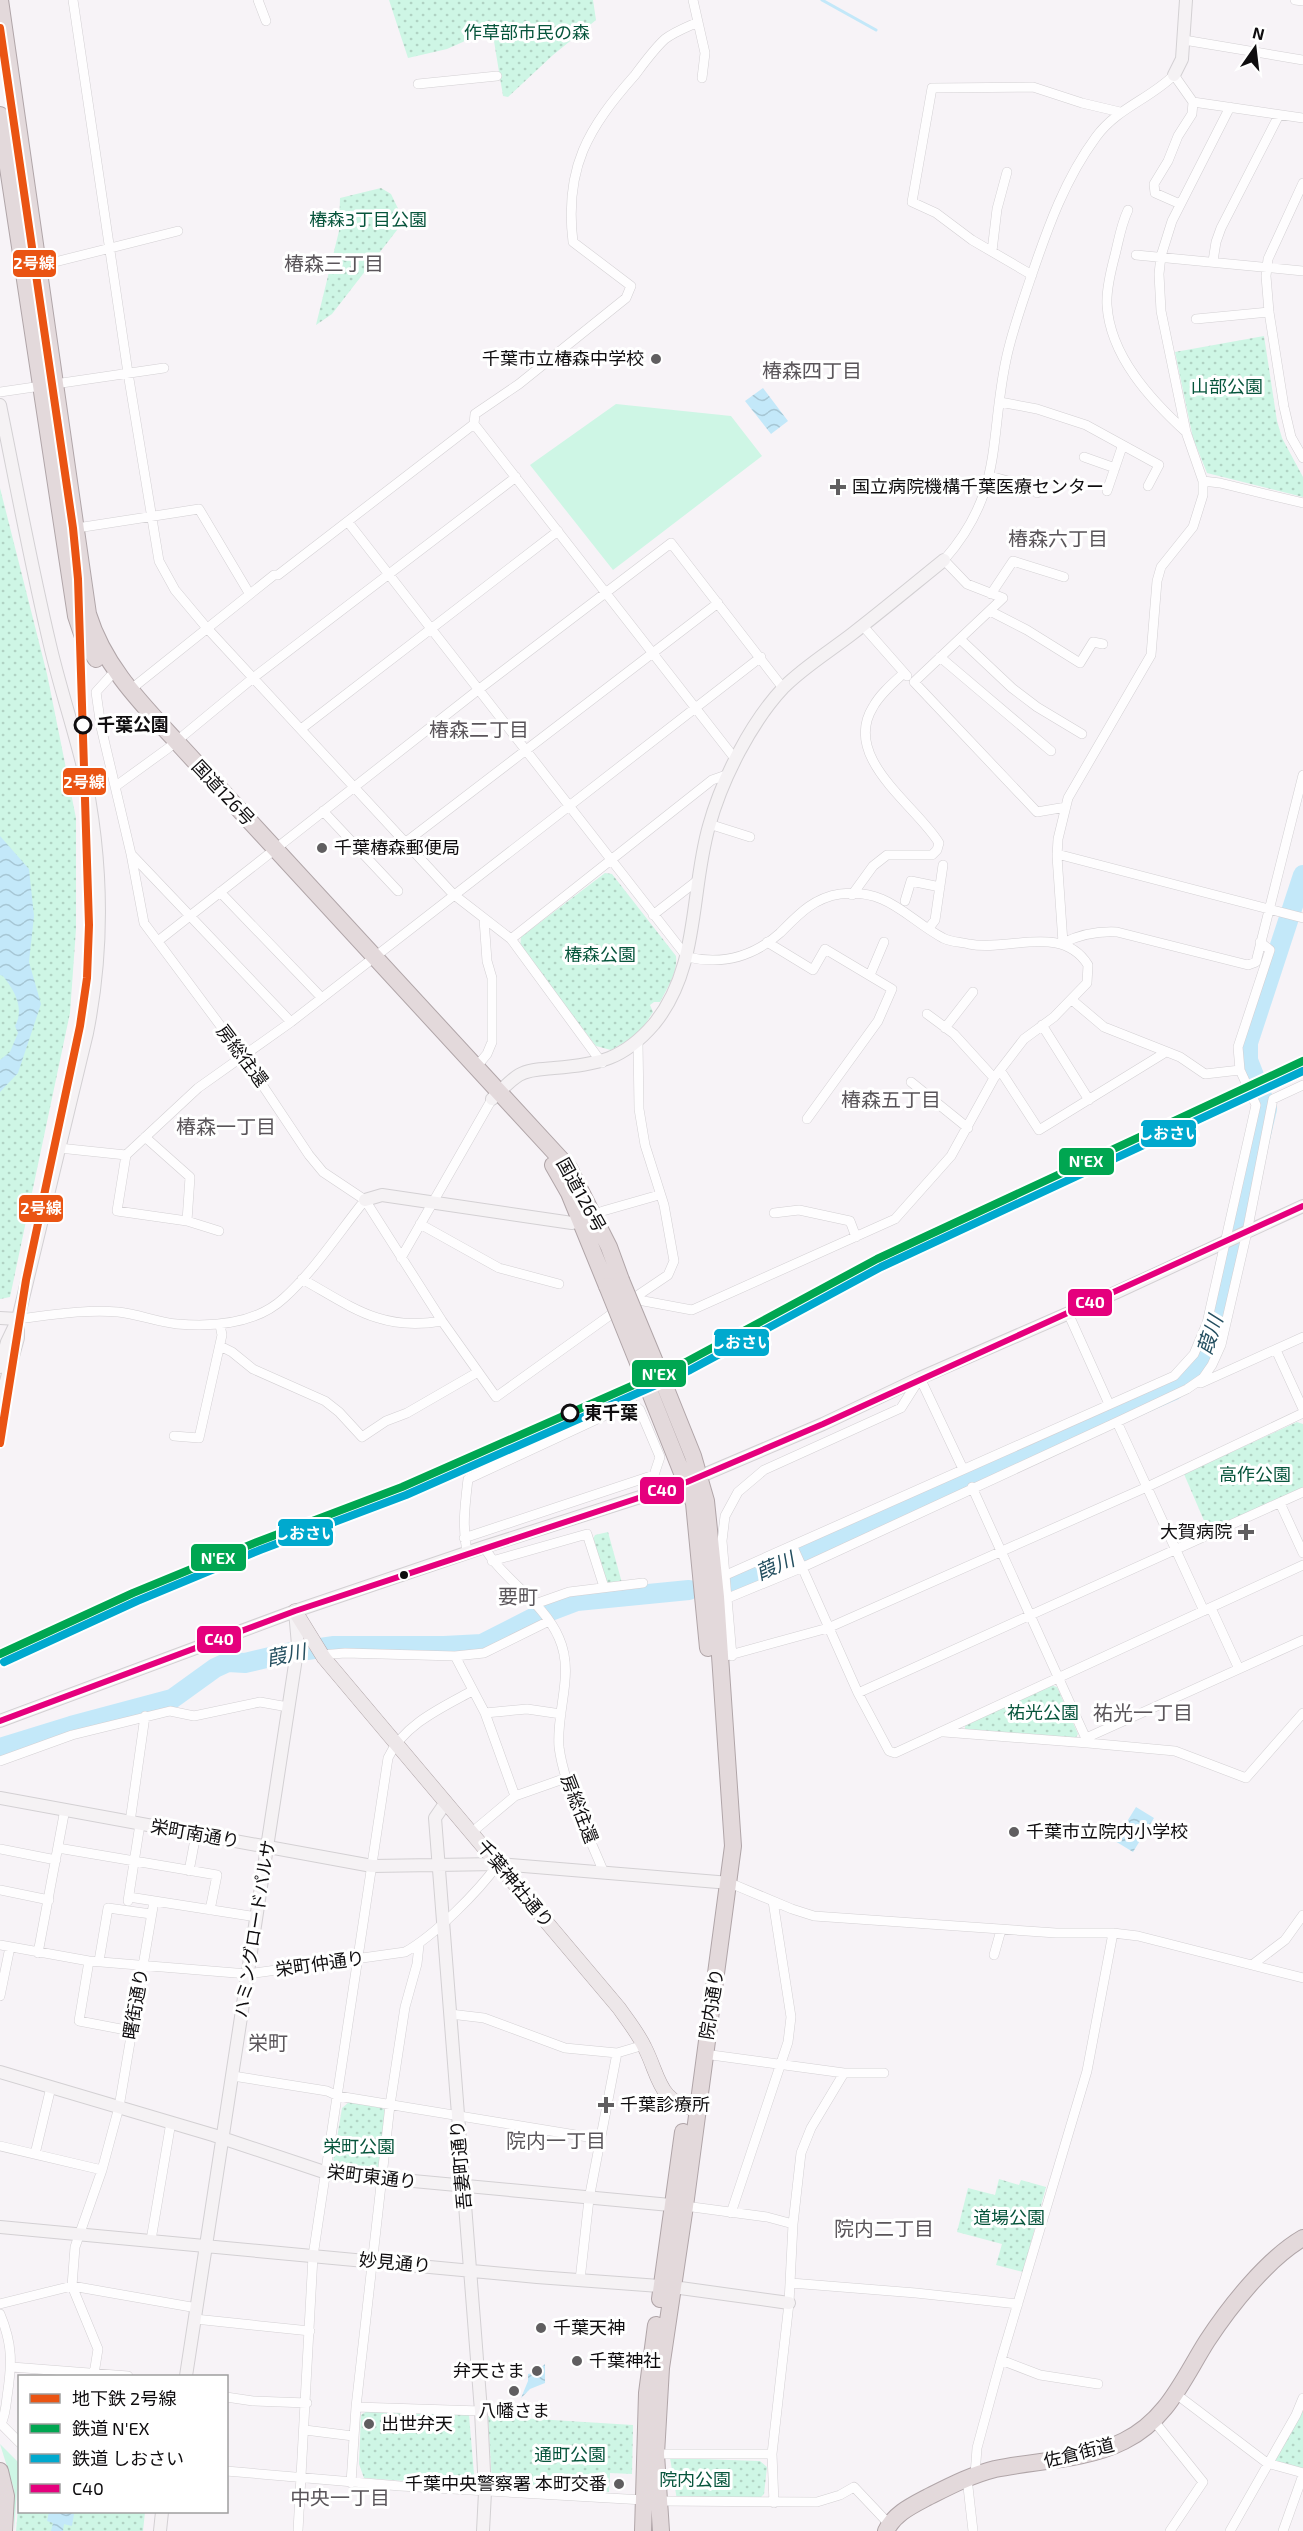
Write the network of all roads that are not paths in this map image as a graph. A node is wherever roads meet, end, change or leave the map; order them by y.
1 (0, 0) edge
2 (74, 0) edge
3 (258, 0) edge
4 (693, 0) edge
5 (1186, 0) edge
6 (1295, 0) edge
7 (1303, 2) edge
8 (266, 21) dead end
9 (698, 22) junction
10 (1184, 40) junction
11 (1303, 60) edge
12 (1174, 75) junction
13 (497, 76) dead end
14 (702, 78) dead end
15 (418, 84) dead end
16 (1193, 102) junction
17 (1230, 107) junction
18 (1120, 112) junction
19 (0, 115) edge
20 (1279, 115) junction
21 (1303, 118) edge
22 (1008, 172) dead end
23 (1303, 183) edge
24 (1180, 204) junction
25 (1128, 210) dead end
26 (178, 231) dead end
27 (110, 248) junction
28 (992, 251) junction
29 (1136, 255) dead end
30 (1161, 256) junction
31 (1213, 261) junction
32 (39, 266) junction
33 (1267, 267) junction
34 (1299, 271) edge
35 (1032, 275) junction
36 (1269, 312) junction
37 (1196, 319) dead end
38 (164, 368) dead end
39 (128, 373) junction
40 (47, 384) junction
41 (0, 392) edge
42 (1000, 402) junction
43 (0, 405) edge
44 (474, 424) junction
45 (1186, 432) junction
46 (1122, 447) junction
47 (1084, 457) dead end
48 (1303, 458) edge
49 (1115, 468) junction
50 (990, 476) junction
51 (516, 477) junction
52 (1203, 481) junction
53 (1148, 486) dead end
54 (1107, 491) dead end
55 (1037, 493) dead end
56 (1303, 502) edge
57 (150, 517) junction
58 (348, 522) junction
59 (77, 528) junction
60 (558, 531) junction
61 (944, 560) junction
62 (388, 574) junction
63 (1064, 577) dead end
64 (249, 593) junction
65 (607, 593) junction
66 (990, 594) junction
67 (718, 603) junction
68 (990, 611) junction
69 (863, 626) junction
70 (206, 627) junction
71 (431, 629) junction
72 (960, 639) junction
73 (1103, 644) dead end
74 (654, 653) junction
75 (761, 657) junction
76 (940, 657) junction
77 (904, 673) junction
78 (111, 675) junction
79 (253, 678) junction
80 (914, 682) junction
81 (783, 688) junction
82 (130, 690) junction
83 (478, 690) junction
84 (697, 707) junction
85 (301, 729) junction
86 (1082, 734) dead end
87 (171, 745) junction
88 (525, 750) junction
89 (1051, 752) dead end
90 (736, 760) junction
91 (729, 774) junction
92 (1303, 775) edge
93 (116, 786) junction
94 (353, 786) junction
95 (568, 806) junction
96 (1066, 807) junction
97 (323, 811) junction
98 (709, 824) junction
99 (750, 837) dead end
100 (406, 842) junction
101 (271, 853) junction
102 (131, 854) junction
103 (1057, 854) junction
104 (610, 861) junction
105 (943, 865) dead end
106 (698, 880) junction
107 (940, 887) junction
108 (398, 891) dead end
109 (220, 892) junction
110 (453, 894) junction
111 (852, 895) junction
112 (905, 901) dead end
113 (1272, 910) junction
114 (190, 914) junction
115 (653, 915) junction
116 (1303, 918) edge
117 (484, 919) junction
118 (929, 928) junction
119 (511, 939) junction
120 (158, 941) junction
121 (767, 942) junction
122 (884, 942) dead end
123 (1260, 942) junction
124 (1063, 943) junction
125 (687, 957) junction
126 (371, 959) junction
127 (870, 975) junction
128 (973, 992) dead end
129 (321, 997) junction
130 (1072, 1000) junction
131 (927, 1014) dead end
132 (291, 1022) junction
133 (1042, 1025) junction
134 (945, 1028) junction
135 (638, 1042) junction
136 (1166, 1052) junction
137 (243, 1056) junction
138 (602, 1063) junction
139 (477, 1066) junction
140 (1240, 1070) junction
141 (997, 1074) junction
142 (911, 1082) dead end
143 (1303, 1085) edge
144 (496, 1096) junction
145 (1089, 1100) junction
146 (807, 1119) dead end
147 (968, 1128) junction
148 (145, 1137) junction
149 (59, 1148) junction
150 (126, 1155) junction
151 (660, 1195) junction
152 (365, 1200) junction
153 (434, 1201) junction
154 (1303, 1206) edge
155 (774, 1213) dead end
156 (587, 1219) junction
157 (187, 1221) junction
158 (420, 1224) junction
159 (219, 1231) dead end
160 (1246, 1232) junction
161 (856, 1237) junction
162 (1226, 1242) junction
163 (401, 1258) junction
164 (302, 1279) junction
165 (559, 1284) dead end
166 (633, 1299) junction
167 (1068, 1313) junction
168 (0, 1318) edge
169 (18, 1319) junction
170 (442, 1322) junction
171 (220, 1325) junction
172 (1303, 1337) edge
173 (220, 1346) junction
174 (1276, 1350) junction
175 (0, 1367) edge
176 (478, 1372) junction
177 (920, 1378) junction
178 (1187, 1389) junction
179 (0, 1403) edge
180 (1109, 1404) junction
181 (1303, 1411) edge
182 (1117, 1422) junction
183 (174, 1436) dead end
184 (963, 1469) junction
185 (694, 1479) junction
186 (972, 1487) junction
187 (1147, 1487) junction
188 (1303, 1492) edge
189 (1280, 1503) junction
190 (464, 1538) junction
191 (484, 1546) junction
192 (794, 1549) junction
193 (1175, 1549) junction
194 (1001, 1551) junction
195 (467, 1552) junction
196 (1303, 1553) edge
197 (492, 1561) junction
198 (800, 1565) junction
199 (1303, 1565) edge
200 (726, 1575) junction
201 (643, 1583) dead end
202 (604, 1587) junction
203 (728, 1598) junction
204 (537, 1606) junction
205 (1207, 1609) junction
206 (294, 1611) junction
207 (1030, 1616) junction
208 (549, 1620) junction
209 (828, 1629) junction
210 (1303, 1640) edge
211 (319, 1652) junction
212 (455, 1656) junction
213 (726, 1657) junction
214 (1239, 1669) junction
215 (1057, 1677) junction
216 (472, 1691) junction
217 (858, 1693) junction
218 (288, 1707) junction
219 (485, 1713) junction
220 (1303, 1713) edge
221 (561, 1714) junction
222 (145, 1716) junction
223 (0, 1721) edge
224 (941, 1732) junction
225 (1087, 1741) junction
226 (395, 1742) junction
227 (0, 1761) edge
228 (566, 1778) junction
229 (515, 1796) junction
230 (0, 1798) edge
231 (446, 1802) junction
232 (65, 1809) junction
233 (135, 1823) junction
234 (471, 1833) junction
235 (196, 1834) junction
236 (267, 1847) junction
237 (58, 1848) junction
238 (0, 1850) edge
239 (56, 1860) junction
240 (135, 1863) junction
241 (498, 1864) junction
242 (372, 1866) junction
243 (438, 1866) junction
244 (189, 1871) junction
245 (604, 1873) junction
246 (726, 1882) junction
247 (0, 1890) edge
248 (129, 1897) junction
249 (49, 1900) junction
250 (154, 1901) junction
251 (773, 1901) junction
252 (127, 1909) junction
253 (210, 1910) junction
254 (151, 1914) junction
255 (1303, 1915) edge
256 (257, 1917) junction
257 (442, 1922) junction
258 (1001, 1930) junction
259 (1113, 1933) junction
260 (418, 1945) junction
261 (5, 1946) edge
262 (38, 1953) junction
263 (994, 1955) dead end
264 (357, 1959) junction
265 (94, 1961) junction
266 (142, 1965) junction
267 (1252, 1965) junction
268 (248, 1974) junction
269 (1303, 1978) edge
270 (0, 1996) edge
271 (450, 2014) junction
272 (131, 2031) junction
273 (644, 2045) junction
274 (617, 2053) junction
275 (704, 2054) junction
276 (780, 2066) junction
277 (0, 2072) edge
278 (844, 2073) junction
279 (884, 2073) dead end
280 (233, 2076) junction
281 (51, 2087) junction
282 (338, 2096) junction
283 (390, 2105) junction
284 (119, 2107) junction
285 (691, 2109) junction
286 (457, 2116) junction
287 (171, 2122) junction
288 (223, 2138) junction
289 (600, 2139) junction
290 (0, 2146) edge
291 (35, 2154) junction
292 (102, 2170) junction
293 (327, 2174) junction
294 (381, 2180) junction
295 (463, 2187) junction
296 (589, 2199) junction
297 (679, 2205) junction
298 (731, 2213) junction
299 (792, 2224) junction
300 (0, 2227) edge
301 (80, 2235) junction
302 (1303, 2238) edge
303 (151, 2240) junction
304 (205, 2245) junction
305 (313, 2256) junction
306 (372, 2260) junction
307 (469, 2270) junction
308 (580, 2280) junction
309 (791, 2283) junction
310 (72, 2286) junction
311 (667, 2286) junction
312 (789, 2303) junction
313 (0, 2304) edge
314 (1018, 2304) junction
315 (196, 2313) junction
316 (0, 2314) edge
317 (310, 2331) junction
318 (1001, 2360) junction
319 (12, 2367) junction
320 (94, 2374) junction
321 (111, 2375) edge
322 (186, 2375) edge
323 (1098, 2384) dead end
324 (1176, 2394) junction
325 (228, 2397) edge
326 (1303, 2398) edge
327 (306, 2403) junction
328 (356, 2407) junction
329 (481, 2411) junction
330 (1154, 2421) junction
331 (1, 2425) edge
332 (305, 2430) junction
333 (353, 2436) junction
334 (18, 2441) edge
335 (656, 2454) junction
336 (772, 2454) junction
337 (1267, 2463) junction
338 (0, 2471) edge
339 (228, 2471) edge
340 (1303, 2474) edge
341 (971, 2476) junction
342 (302, 2478) junction
343 (351, 2482) junction
344 (485, 2492) junction
345 (652, 2500) junction
346 (774, 2503) junction
347 (162, 2513) edge
348 (888, 2528) edge
349 (1233, 2530) edge
350 (3, 2531) edge
351 (160, 2531) edge
352 (298, 2531) edge
353 (483, 2531) edge
354 (643, 2531) edge
355 (661, 2531) edge
356 (973, 2531) edge
357 (1170, 2531) edge
358 (1283, 2531) edge

1 - 32 highway, 国道126号
2 - 27 street
3 - 8 street
4 - 9 street
5 - 10 street
6 - 7 street
9 - 14 street
9 - 44 street
10 - 11 street
10 - 12 street
12 - 16 street
12 - 18 street
13 - 15 street
16 - 17 street
16 - 24 street
17 - 20 street
17 - 24 street
18 - 28 street
18 - 35 street
19 - 40 highway, 国道126号
20 - 21 street
20 - 31 street
22 - 28 street
23 - 33 street
24 - 30 street
25 - 45 street
26 - 27 street
27 - 32 street
27 - 39 street
28 - 35 street
29 - 30 street
30 - 31 street
30 - 45 street
31 - 33 street
32 - 40 highway, 国道126号
33 - 34 street
33 - 36 street
35 - 42 street
36 - 37 street
36 - 48 street
38 - 39 street
39 - 40 street
39 - 57 street
40 - 41 street
40 - 59 highway, 国道126号
40 - 78 highway, 国道126号
42 - 46 street
42 - 50 street
43 - 149 street
44 - 51 street
44 - 58 street
45 - 52 street
46 - 49 street
46 - 53 street
47 - 49 street
49 - 54 street
50 - 55 street
50 - 61 street
51 - 60 street
51 - 62 street
52 - 56 street
52 - 96 street
57 - 59 street
57 - 64 street
57 - 70 street
58 - 62 street
58 - 64 street
59 - 78 highway, 国道126号
60 - 65 street
60 - 71 street
61 - 66 street
61 - 69 street
62 - 71 street
62 - 79 street
63 - 66 street
64 - 70 street
65 - 67 street
65 - 74 street
65 - 83 street
66 - 68 street
67 - 74 street
67 - 75 street
68 - 72 street
68 - 73 street
69 - 77 street
69 - 81 street
70 - 79 street
70 - 82 street
71 - 83 street
71 - 85 street
72 - 76 street
72 - 86 street
74 - 84 street
74 - 88 street
75 - 81 street
75 - 84 street
76 - 80 street
76 - 89 street
77 - 80 street
77 - 111 street
78 - 82 highway, 国道126号
78 - 87 highway, 国道126号
78 - 93 street, 房総往還
79 - 85 street
79 - 87 street
80 - 96 street
81 - 90 street
82 - 87 highway, 国道126号
83 - 88 street
83 - 94 street
84 - 90 street
84 - 95 street
85 - 94 street
87 - 93 street
87 - 101 highway, 国道126号
88 - 95 street
88 - 100 street
90 - 91 street
91 - 98 street
91 - 104 street
92 - 113 street
93 - 102 street, 房総往還
94 - 97 street
94 - 100 street
95 - 104 street
95 - 110 street
96 - 103 street
97 - 101 street
97 - 108 street
98 - 99 street
98 - 106 street
100 - 110 street
101 - 109 street
101 - 126 highway, 国道126号
102 - 114 street
102 - 120 street, 房総往還
103 - 113 street
103 - 124 street
104 - 115 street
104 - 119 street
105 - 107 street
106 - 115 street
106 - 125 street
107 - 112 street
107 - 118 street
109 - 114 street
109 - 129 street
110 - 117 street
110 - 126 street
111 - 118 street
111 - 121 street
113 - 116 street
113 - 123 street
114 - 120 street
114 - 132 street
115 - 125 street
117 - 119 street
117 - 139 street
118 - 124 street
119 - 138 street
120 - 137 street, 房総往還
121 - 125 street
121 - 127 street
122 - 127 street
123 - 124 street
123 - 140 street
124 - 130 street
125 - 135 street
126 - 129 street
126 - 139 highway, 国道126号
126 - 144 highway, 国道126号
127 - 146 street
128 - 134 street
129 - 132 street
130 - 133 street
130 - 136 street
131 - 134 street
132 - 137 street
133 - 141 street
133 - 145 street
134 - 141 street
135 - 138 street
135 - 151 street
136 - 140 street
136 - 145 street
137 - 148 street
137 - 152 street, 房総往還
138 - 144 street
139 - 144 highway, 国道126号
140 - 162 street
141 - 145 street
141 - 147 street
142 - 147 street
143 - 160 street
144 - 153 street
144 - 156 highway, 国道126号
147 - 161 street
148 - 150 street
148 - 157 street
149 - 150 street
149 - 169 street
150 - 157 street
151 - 156 street
151 - 166 street
152 - 153 street
152 - 163 street, 房総往還
152 - 164 street
153 - 156 street
153 - 158 street
154 - 160 street
155 - 161 street
156 - 185 highway, 国道126号, bridge
157 - 159 street
158 - 163 street
158 - 165 street
160 - 162 street
160 - 178 street
161 - 166 street
162 - 167 street
162 - 180 street
163 - 170 street, 房総往還
164 - 170 street
164 - 171 street
166 - 176 street, 房総往還
167 - 177 street
167 - 180 street
168 - 169 street
169 - 171 street
169 - 175 street
169 - 179 street
170 - 176 street, 房総往還
171 - 173 street
172 - 174 street
173 - 176 street
173 - 183 street
174 - 178 street
174 - 181 street
177 - 184 street
177 - 185 street
177 - 200 street
178 - 182 street
180 - 184 street
181 - 187 street
182 - 186 street
182 - 187 street
184 - 192 street
185 - 191 street
185 - 213 highway, 院内通り
185 - 246 highway, 院内通り
186 - 194 street
186 - 198 street
187 - 193 street
187 - 194 street
188 - 189 street
189 - 193 street
189 - 196 street
190 - 190 street
190 - 195 street
191 - 195 street
191 - 197 street
192 - 198 street
192 - 200 street
193 - 205 street
193 - 207 street
194 - 207 street
194 - 209 street
195 - 206 street
197 - 202 street
197 - 204 street
198 - 203 street
198 - 209 street
199 - 205 street
200 - 203 street
201 - 202 street
202 - 204 street
203 - 213 street
204 - 208 street, 房総往還
205 - 214 street
205 - 215 street
206 - 211 main road, 千葉神社通り
206 - 218 street, ハミングロードパルサ
206 - 223 street
207 - 215 street
207 - 217 street
208 - 212 street
208 - 221 street, 房総往還
209 - 213 street
209 - 217 street
210 - 214 street
211 - 212 street
211 - 226 main road, 千葉神社通り
212 - 216 street
213 - 246 highway, 院内通り
214 - 225 street
215 - 224 street
215 - 225 street
216 - 219 street
216 - 226 street
217 - 224 street
218 - 222 street
218 - 236 street, ハミングロードパルサ
219 - 221 street
219 - 229 street
220 - 225 street
221 - 228 street, 房総往還
222 - 227 street
222 - 233 street
224 - 225 street
226 - 231 main road, 千葉神社通り
226 - 242 street
228 - 229 street
228 - 245 street, 房総往還
229 - 234 street
230 - 232 street, 栄町南通り
231 - 234 main road, 千葉神社通り
231 - 243 street, 吾妻町通り
232 - 233 street, 栄町南通り
232 - 237 street
233 - 235 street, 栄町南通り
233 - 240 street
234 - 241 main road, 千葉神社通り
235 - 236 street, 栄町南通り
235 - 244 street
236 - 242 street, 栄町南通り
236 - 256 street, ハミングロードパルサ
237 - 239 street
237 - 240 street
238 - 239 street
239 - 249 street
240 - 244 street
240 - 248 street
241 - 243 street, 栄町南通り
241 - 245 street, 栄町南通り
241 - 257 street, 栄町仲通り
241 - 273 main road, 千葉神社通り
242 - 243 street, 栄町南通り
242 - 264 street
243 - 257 street, 吾妻町通り
244 - 253 street
245 - 246 street
246 - 251 street
246 - 275 highway, 院内通り
246 - 285 highway, 院内通り
247 - 249 street
248 - 250 street
248 - 252 street
249 - 262 street
250 - 253 street
250 - 254 street, 曙街通り
251 - 258 street
251 - 276 street
252 - 254 street
252 - 265 street
253 - 256 street
254 - 266 street, 曙街通り
255 - 267 street
256 - 268 street, ハミングロードパルサ
257 - 260 street, 栄町仲通り
257 - 271 street, 吾妻町通り
258 - 259 street
258 - 263 street
259 - 267 street
259 - 314 street
260 - 264 street, 栄町仲通り
260 - 283 street
261 - 262 street, 栄町仲通り
261 - 270 street
262 - 265 street, 栄町仲通り
264 - 268 street, 栄町仲通り
264 - 282 street
265 - 266 street, 栄町仲通り
265 - 272 street
266 - 268 street, 栄町仲通り
266 - 272 street, 曙街通り
267 - 269 street
268 - 280 street, ハミングロードパルサ
271 - 274 street
271 - 286 street, 吾妻町通り
272 - 284 street, 曙街通り
273 - 274 street
273 - 285 main road, 千葉神社通り
274 - 289 street
275 - 276 street
275 - 285 highway, 院内通り
276 - 278 street
276 - 298 street
277 - 281 street, 栄町東通り
278 - 279 street
278 - 299 street
280 - 282 street
280 - 288 street, ハミングロードパルサ
281 - 284 street, 栄町東通り
281 - 291 street
282 - 283 street
282 - 293 street
283 - 286 street
283 - 294 street
284 - 287 street, 栄町東通り
284 - 292 street, 曙街通り
285 - 297 highway, 院内通り
286 - 289 street
286 - 295 street, 吾妻町通り
287 - 288 street, 栄町東通り
287 - 303 street
288 - 293 street, 栄町東通り
288 - 304 street, ハミングロードパルサ
289 - 296 street
290 - 291 street
291 - 292 street
292 - 301 street, 曙街通り
293 - 294 street, 栄町東通り
293 - 305 street
294 - 295 street, 栄町東通り
294 - 306 street
295 - 296 street, 栄町東通り
295 - 307 street, 吾妻町通り
296 - 297 street, 栄町東通り
296 - 308 street
297 - 298 street
297 - 311 highway, 院内通り
298 - 299 street
299 - 309 street
300 - 301 street, 妙見通り
301 - 303 street, 妙見通り
301 - 310 street, 曙街通り
302 - 324 highway, 佐倉街道
303 - 304 street, 妙見通り
304 - 305 street, 妙見通り
304 - 315 street, ハミングロードパルサ
305 - 306 street, 妙見通り
305 - 317 street
306 - 307 street, 妙見通り
306 - 328 street
307 - 308 street, 妙見通り
307 - 329 street, 吾妻町通り
308 - 311 street, 妙見通り
309 - 312 street
309 - 314 street
310 - 313 street
310 - 315 street
310 - 320 street
311 - 312 street, 妙見通り
311 - 335 highway, 院内通り
311 - 345 highway, 院内通り
312 - 336 street
314 - 318 street
315 - 317 street
315 - 322 street, ハミングロードパルサ
316 - 319 street
317 - 327 street
318 - 323 street
318 - 341 street
319 - 320 street
319 - 331 street
320 - 321 street
324 - 330 highway, 佐倉街道
324 - 337 street
325 - 327 street
326 - 337 street
327 - 332 street
328 - 329 street
328 - 333 street
329 - 344 street, 吾妻町通り
330 - 341 highway, 佐倉街道
330 - 357 street
331 - 334 street
332 - 333 street
332 - 342 street
333 - 343 street
335 - 336 street
335 - 345 highway, 院内通り
336 - 346 street
337 - 340 street
337 - 349 street
338 - 350 highway
339 - 342 street
340 - 358 street
341 - 348 highway, 佐倉街道
341 - 356 street
342 - 343 street
342 - 352 street
343 - 344 street
344 - 345 street
344 - 353 street, 吾妻町通り
345 - 346 street
345 - 354 highway, 院内通り
345 - 355 highway, 院内通り
346 - 348 street
347 - 351 street

